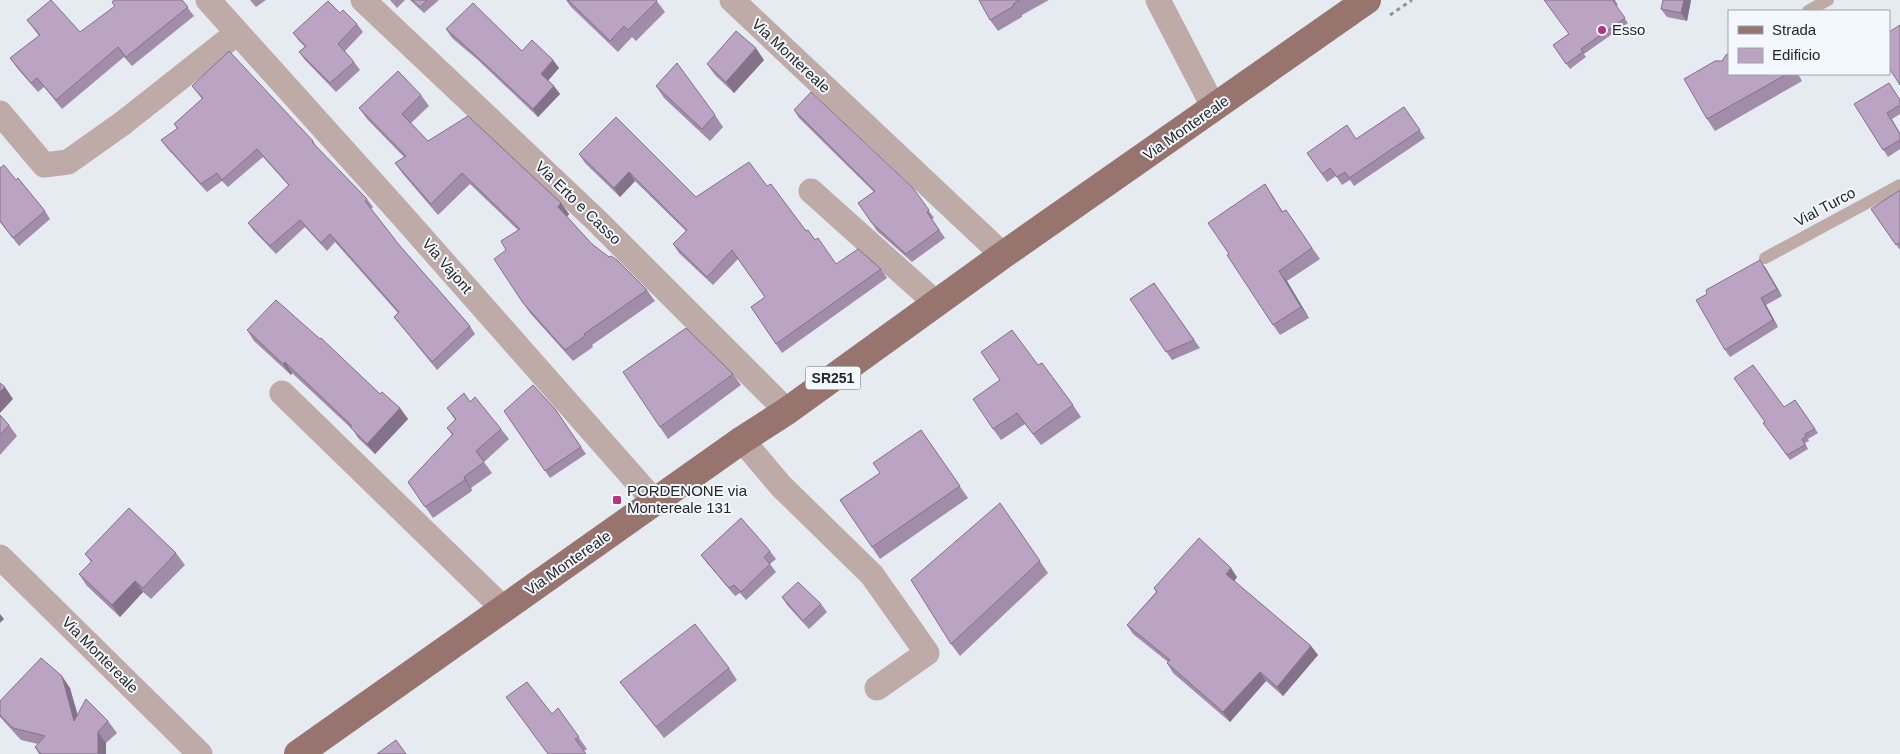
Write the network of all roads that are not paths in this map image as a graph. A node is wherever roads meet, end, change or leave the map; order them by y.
1 (208, 0) edge
2 (363, 0) edge
3 (732, 0) edge
4 (1158, 0) edge
5 (1368, 0) edge
6 (1828, 0) edge
7 (1810, 10) edge
8 (237, 33) junction
9 (1214, 108) junction
10 (0, 114) edge
11 (1900, 185) edge
12 (811, 191) dead end
13 (1003, 255) junction
14 (1764, 258) dead end
15 (936, 304) junction
16 (282, 393) dead end
17 (787, 411) junction
18 (742, 440) junction
19 (655, 502) junction
20 (0, 557) edge
21 (504, 609) junction
22 (877, 688) dead end
23 (200, 754) edge
24 (298, 754) edge

1 - 8 street, Via Vajont
2 - 17 street, Via Erto e Casso
3 - 13 street, Via Montereale
4 - 9 street
5 - 9 main road, Via Montereale / SR251
6 - 7 lane
8 - 10 street
8 - 19 street, Via Vajont
9 - 13 main road, Via Montereale / SR251
11 - 14 lane, Vial Turco
12 - 15 street
13 - 15 main road, Via Montereale / SR251
15 - 17 main road, Via Montereale / SR251
16 - 21 street
17 - 18 main road, Via Montereale / SR251
18 - 19 main road, Via Montereale / SR251
18 - 22 street
19 - 21 main road, Via Montereale / SR251
20 - 23 street, Via Montereale
21 - 24 main road, Via Montereale / SR251

